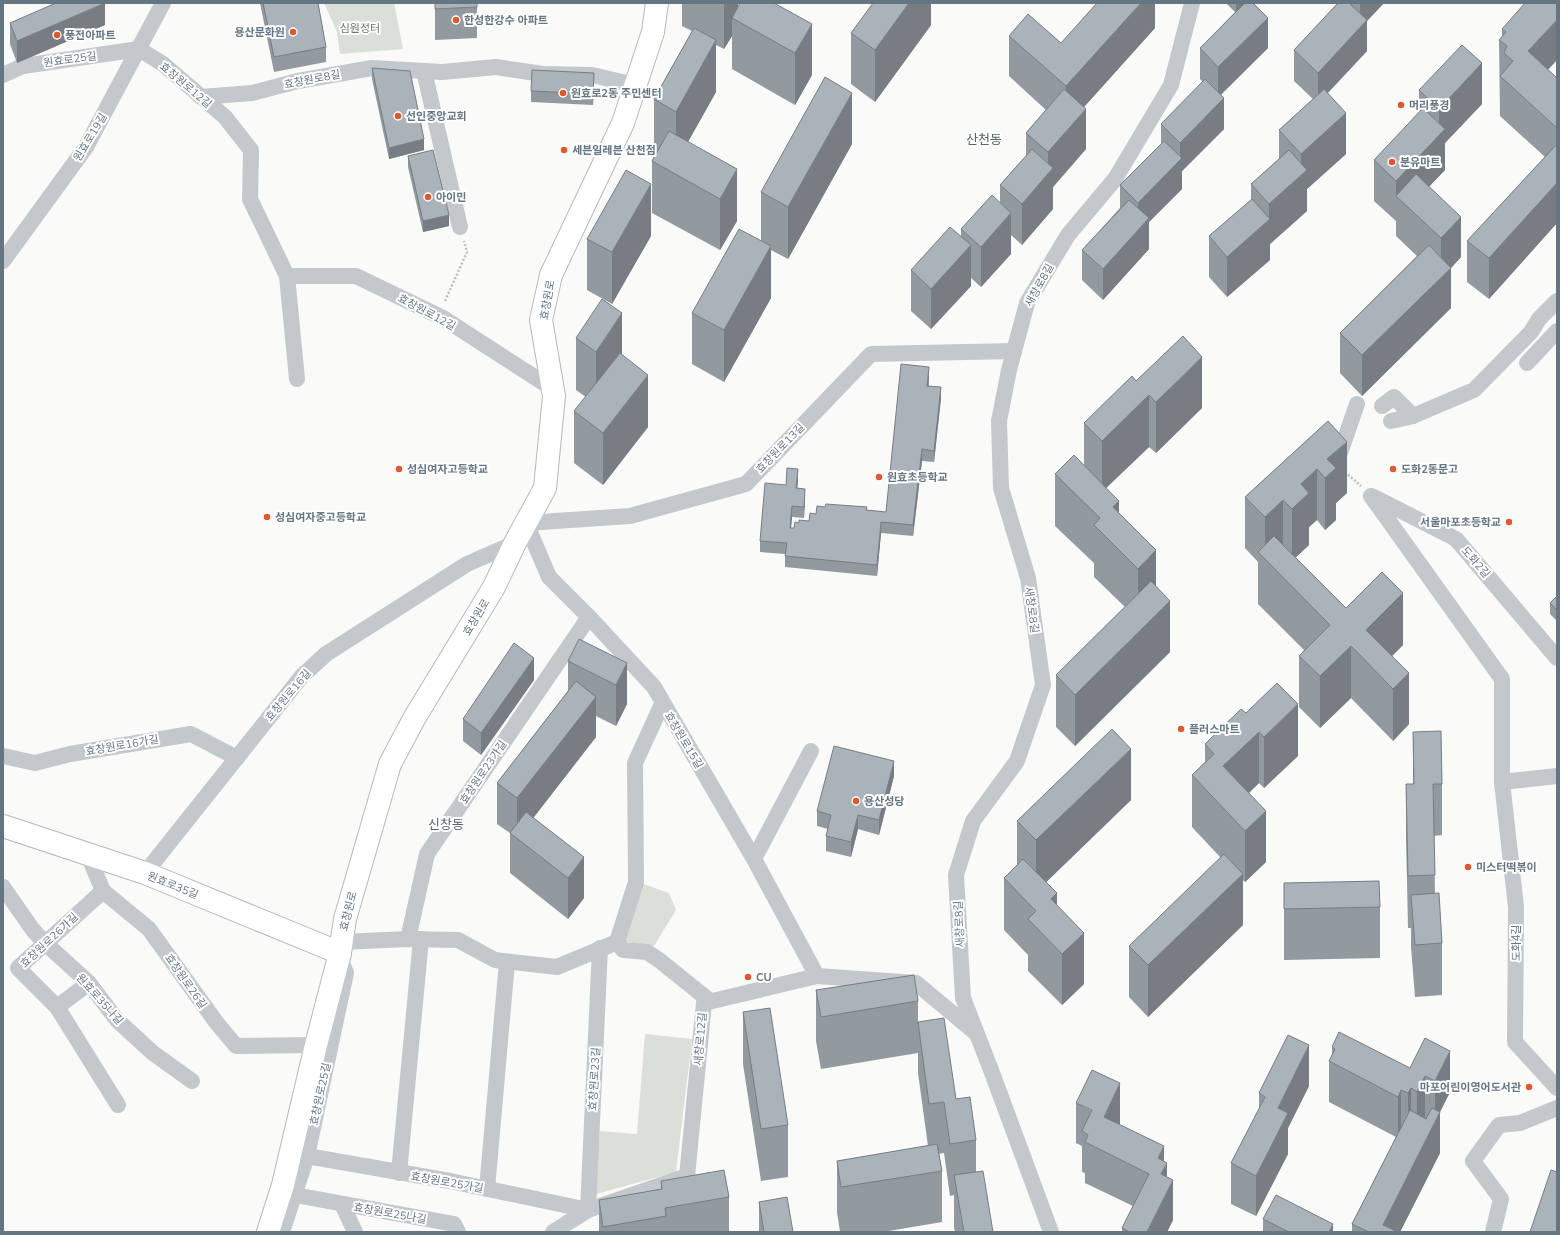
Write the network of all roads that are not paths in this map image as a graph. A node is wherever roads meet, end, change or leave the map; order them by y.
1 (163, 3) edge
2 (657, 3) edge
3 (1192, 3) edge
4 (139, 49) junction
5 (424, 71) junction
6 (3, 75) edge
7 (635, 85) junction
8 (201, 97) junction
9 (460, 227) road end
10 (3, 261) edge
11 (287, 276) junction
12 (1557, 301) edge
13 (1557, 331) edge
14 (1014, 351) junction
15 (1527, 363) dead end
16 (297, 379) dead end
17 (553, 389) junction
18 (1357, 404) dead end
19 (1382, 406) dead end
20 (1413, 416) junction
21 (1391, 421) dead end
22 (1336, 463) edge
23 (1371, 496) joint
24 (526, 523) junction
25 (515, 543) junction
26 (589, 617) junction
27 (1557, 658) edge
28 (662, 704) junction
29 (811, 751) dead end
30 (3, 756) edge
31 (237, 758) junction
32 (1557, 776) edge
33 (1502, 782) junction
34 (3, 826) edge
35 (88, 854) junction
36 (754, 859) junction
37 (145, 874) junction
38 (3, 887) edge
39 (103, 890) junction
40 (414, 939) junction
41 (617, 942) junction
42 (45, 943) junction
43 (340, 948) junction
44 (600, 948) junction
45 (507, 962) junction
46 (817, 976) junction
47 (89, 983) junction
48 (710, 1001) junction
49 (57, 1007) junction
50 (977, 1034) junction
51 (316, 1045) junction
52 (192, 1081) dead end
53 (1557, 1088) edge
54 (118, 1105) dead end
55 (1557, 1108) edge
56 (306, 1156) junction
57 (399, 1173) junction
58 (487, 1189) junction
59 (295, 1195) junction
60 (342, 1204) junction
61 (588, 1210) junction
62 (268, 1232) edge
63 (282, 1232) edge
64 (355, 1232) edge
65 (458, 1232) edge
66 (553, 1232) edge
67 (1051, 1232) edge
68 (1493, 1232) edge

1 - 4 street, 원효로19길
2 - 7 street, 효창원로
3 - 14 street, 새창로8길
4 - 6 street, 원효로25길
4 - 8 street, 효창원로12길
4 - 10 street, 원효로19길
5 - 7 street, 효창원로8길
5 - 8 street, 효창원로8길
5 - 9 street
7 - 17 street, 효창원로
8 - 11 street, 효창원로12길
11 - 16 street, 효창원로12길
11 - 17 street, 효창원로12길
12 - 20 street
13 - 15 street
14 - 24 street, 효창원로13길
14 - 50 street, 새창로8길
17 - 24 street, 효창원로
18 - 22 street
19 - 20 street
20 - 21 street
23 - 27 street, 도화2길
23 - 33 street, 도화4길
24 - 25 street, 효창원로
24 - 26 street, 효창원로15길
25 - 31 street, 효창원로16길
25 - 43 street, 효창원로
26 - 28 street, 효창원로15길
26 - 40 street, 효창원로23가길
28 - 36 street, 효창원로15길
28 - 41 street
29 - 36 street
30 - 31 street, 효창원로16가길
31 - 37 street, 효창원로16길
32 - 33 street
33 - 53 street, 도화4길
34 - 35 street, 원효로35길
35 - 37 street, 원효로35길
35 - 39 street, 효창원로26길
36 - 46 street, 효창원로15길
37 - 43 street, 원효로35길
38 - 42 street, 원효로35나길
39 - 42 street, 효창원로26가길
39 - 51 street, 효창원로26길
40 - 43 street
40 - 45 street
40 - 57 street
41 - 44 street
41 - 48 street
42 - 47 street, 원효로35나길
42 - 49 street, 효창원로26가길
43 - 51 street, 효창원로
43 - 56 street, 효창원로25길
44 - 45 street
44 - 61 street, 효창원로23길
45 - 58 street
46 - 48 street, 새창로12길
46 - 50 street, 새창로12길
47 - 49 street
47 - 52 street, 원효로35나길
48 - 61 street, 새창로12길
49 - 54 street, 효창원로26가길
50 - 67 street, 새창로8길
51 - 62 street, 효창원로
55 - 68 street
56 - 57 street, 효창원로25가길
56 - 59 street, 효창원로25길
57 - 58 street, 효창원로25가길
58 - 61 street, 효창원로25가길
59 - 60 street, 효창원로25나길
59 - 63 street, 효창원로25길
60 - 64 street, 효창원로25나길
60 - 65 street, 효창원로25나길
61 - 66 street, 새창로12길

